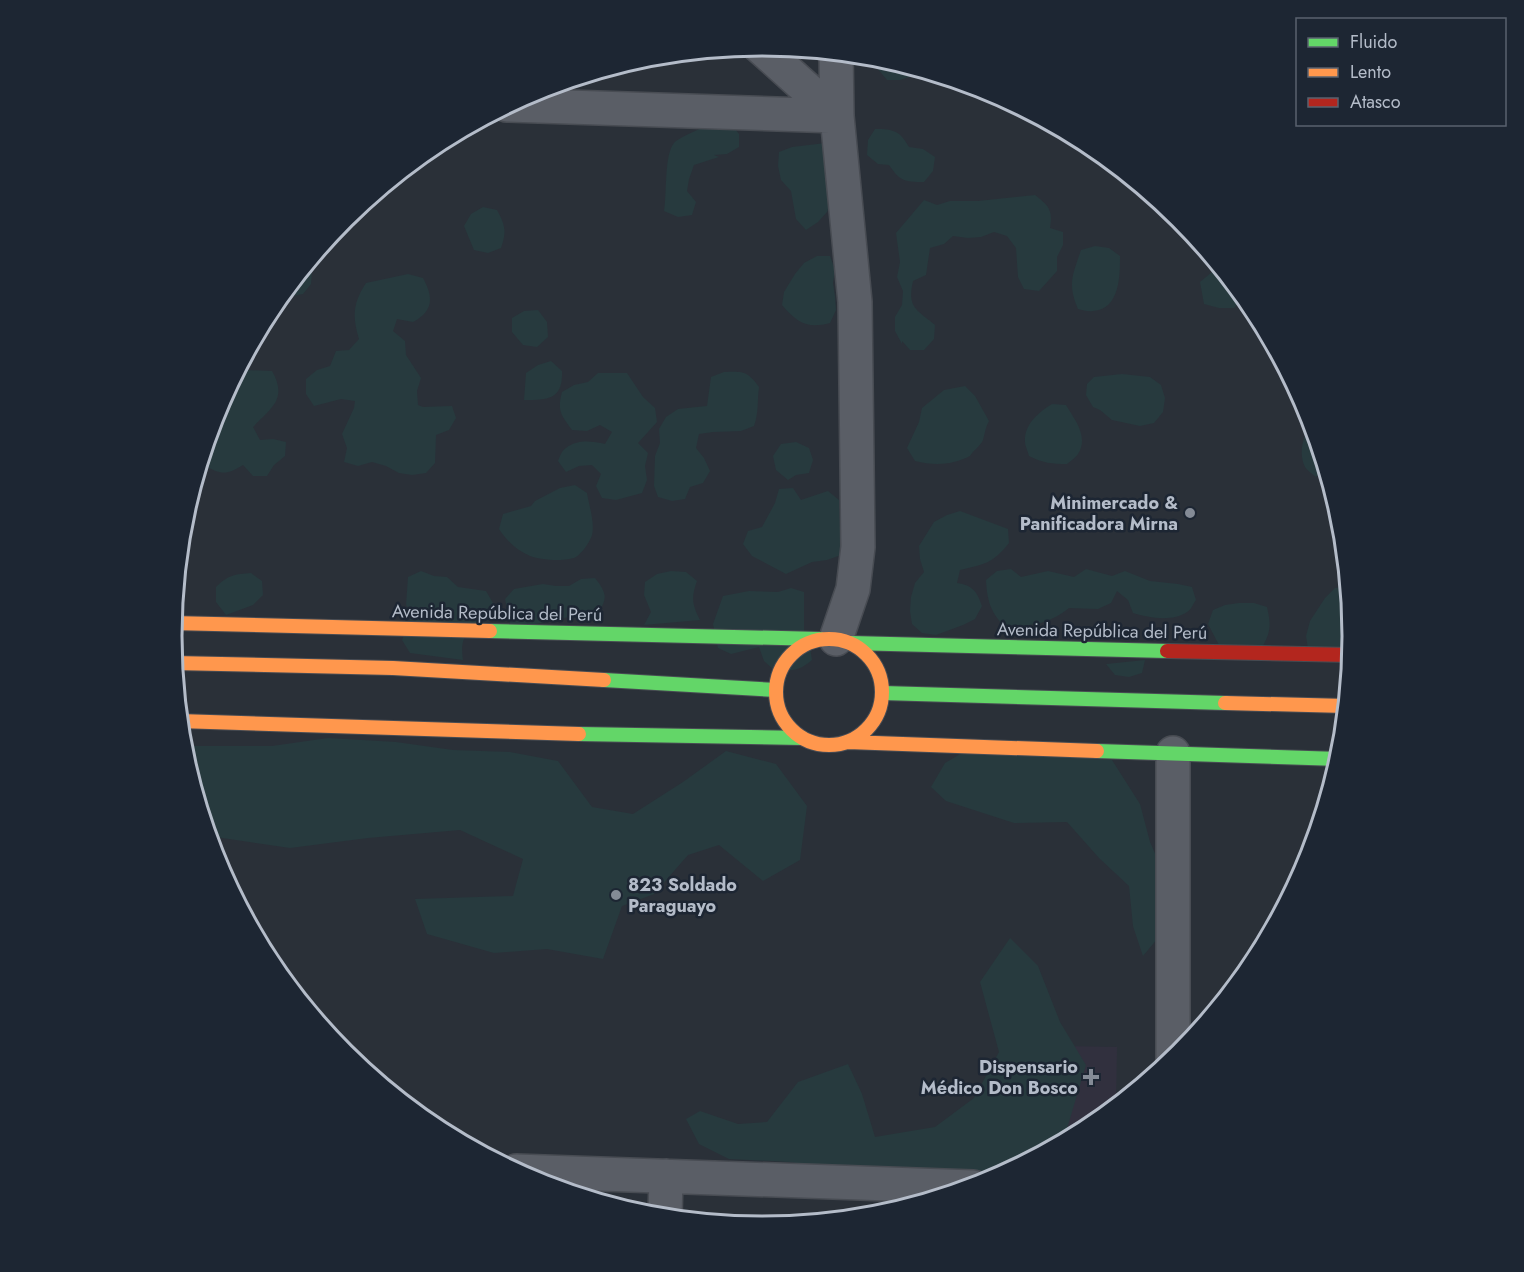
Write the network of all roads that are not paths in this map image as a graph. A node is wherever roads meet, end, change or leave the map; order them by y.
1 (770, 56) edge
2 (836, 60) edge
3 (527, 106) edge
4 (837, 116) junction
5 (182, 623) edge
6 (836, 640) junction
7 (1342, 655) edge
8 (183, 663) edge
9 (776, 690) junction
10 (883, 693) junction
11 (1338, 706) edge
12 (188, 721) edge
13 (801, 738) junction
14 (848, 742) junction
15 (1173, 753) junction
16 (1329, 759) edge
17 (1173, 1045) edge
18 (542, 1173) edge
19 (666, 1176) junction
20 (949, 1186) edge
21 (665, 1208) edge

1 - 4 street
2 - 4 street
3 - 4 street
4 - 6 street
5 - 6 main road, Avenida República del Perú
6 - 7 main road, Avenida República del Perú
6 - 9 main road
6 - 10 main road
8 - 9 main road
9 - 13 main road
10 - 11 main road
10 - 14 main road
12 - 13 main road
13 - 14 main road
14 - 15 main road
15 - 16 main road
15 - 17 street
18 - 19 street
19 - 20 street
19 - 21 street

